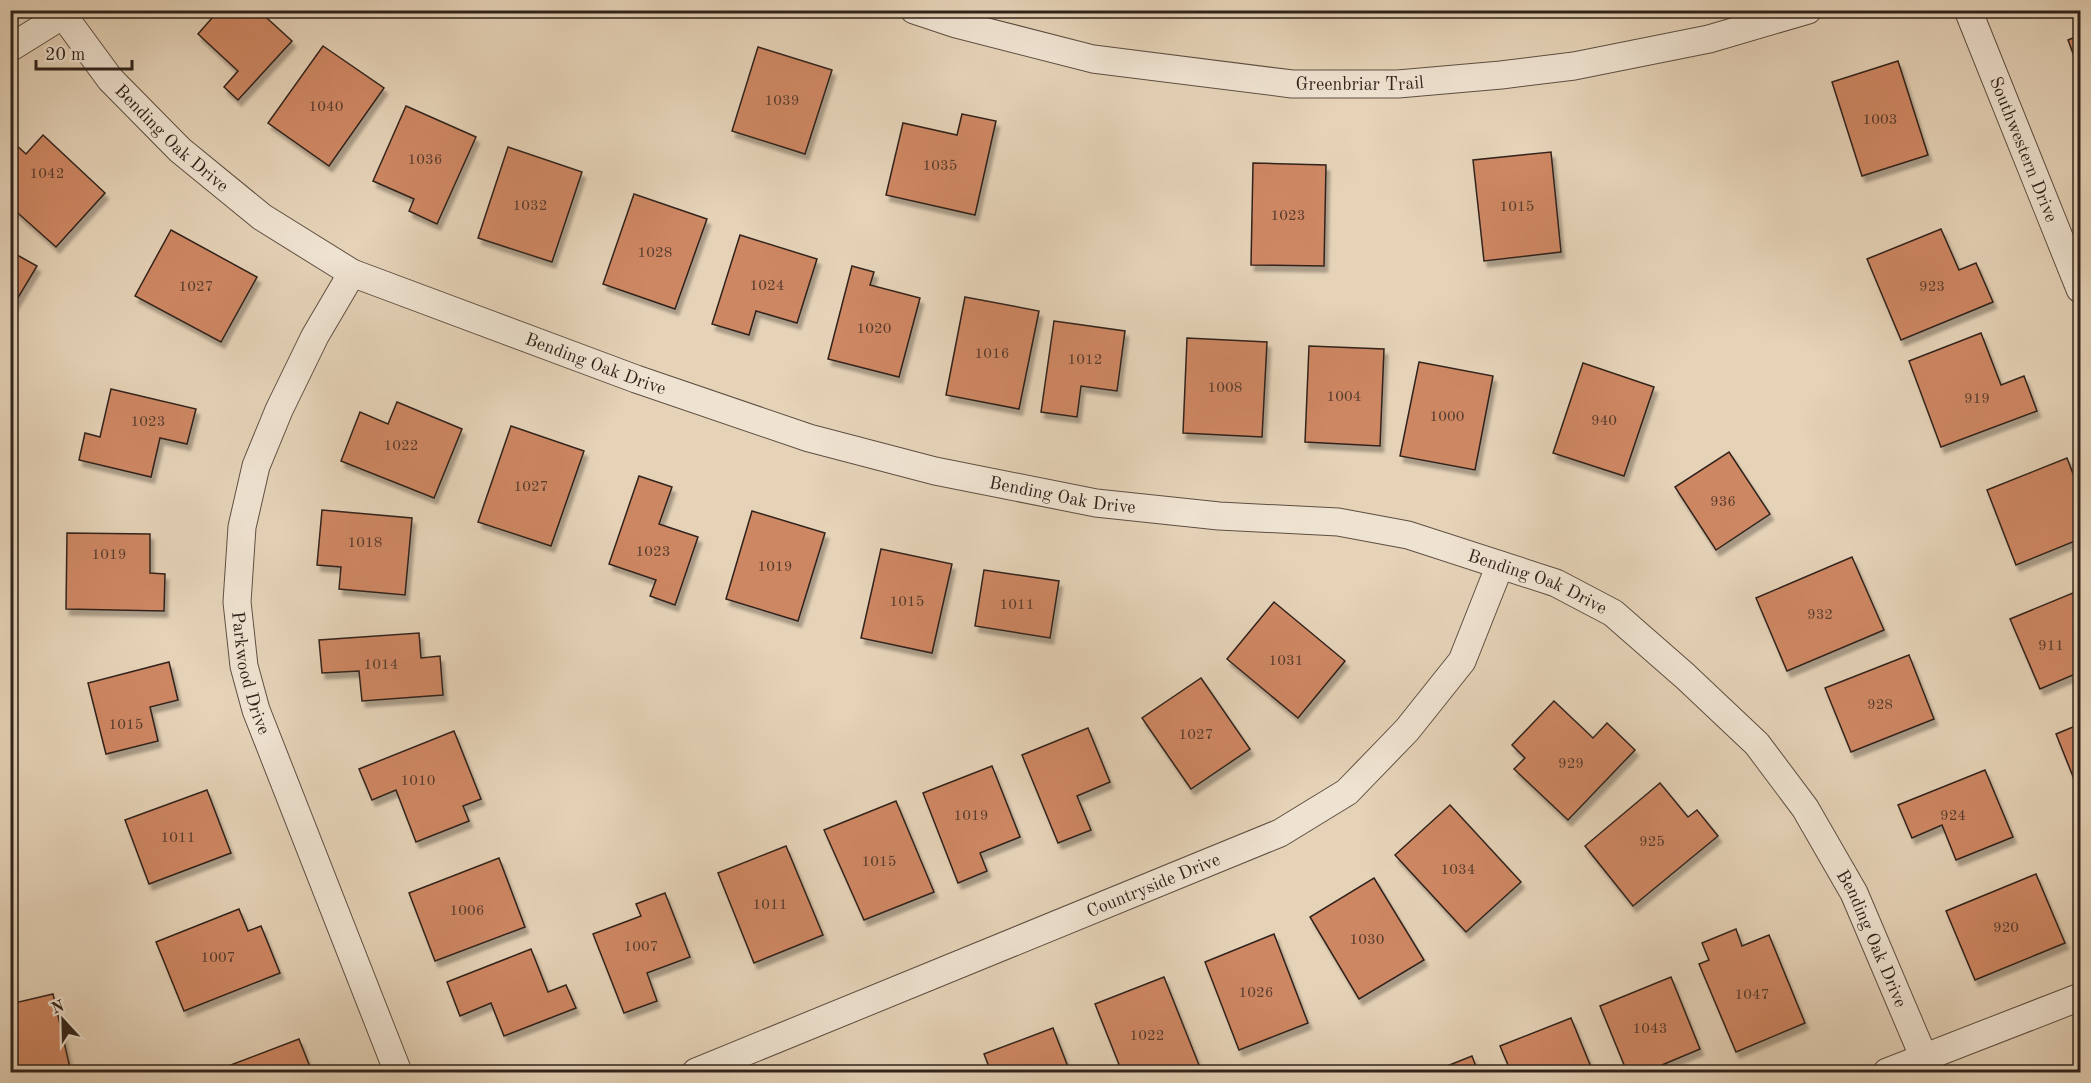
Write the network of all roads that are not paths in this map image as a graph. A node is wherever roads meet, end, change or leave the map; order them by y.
1 (914, 10) edge
2 (1808, 10) edge
3 (1968, 10) edge
4 (67, 13) edge
5 (10, 48) edge
6 (352, 273) junction
7 (2080, 289) edge
8 (1500, 565) junction
9 (2080, 997) edge
10 (1927, 1065) edge
11 (398, 1072) edge
12 (696, 1072) edge
13 (1887, 1072) edge

1 - 2 street, Greenbriar Trail
3 - 7 street, Southwestern Drive
4 - 5 street
4 - 6 street, Bending Oak Drive
6 - 8 street, Bending Oak Drive
6 - 11 street, Parkwood Drive
8 - 10 street, Bending Oak Drive
8 - 12 street, Countryside Drive
9 - 10 street
10 - 13 street

